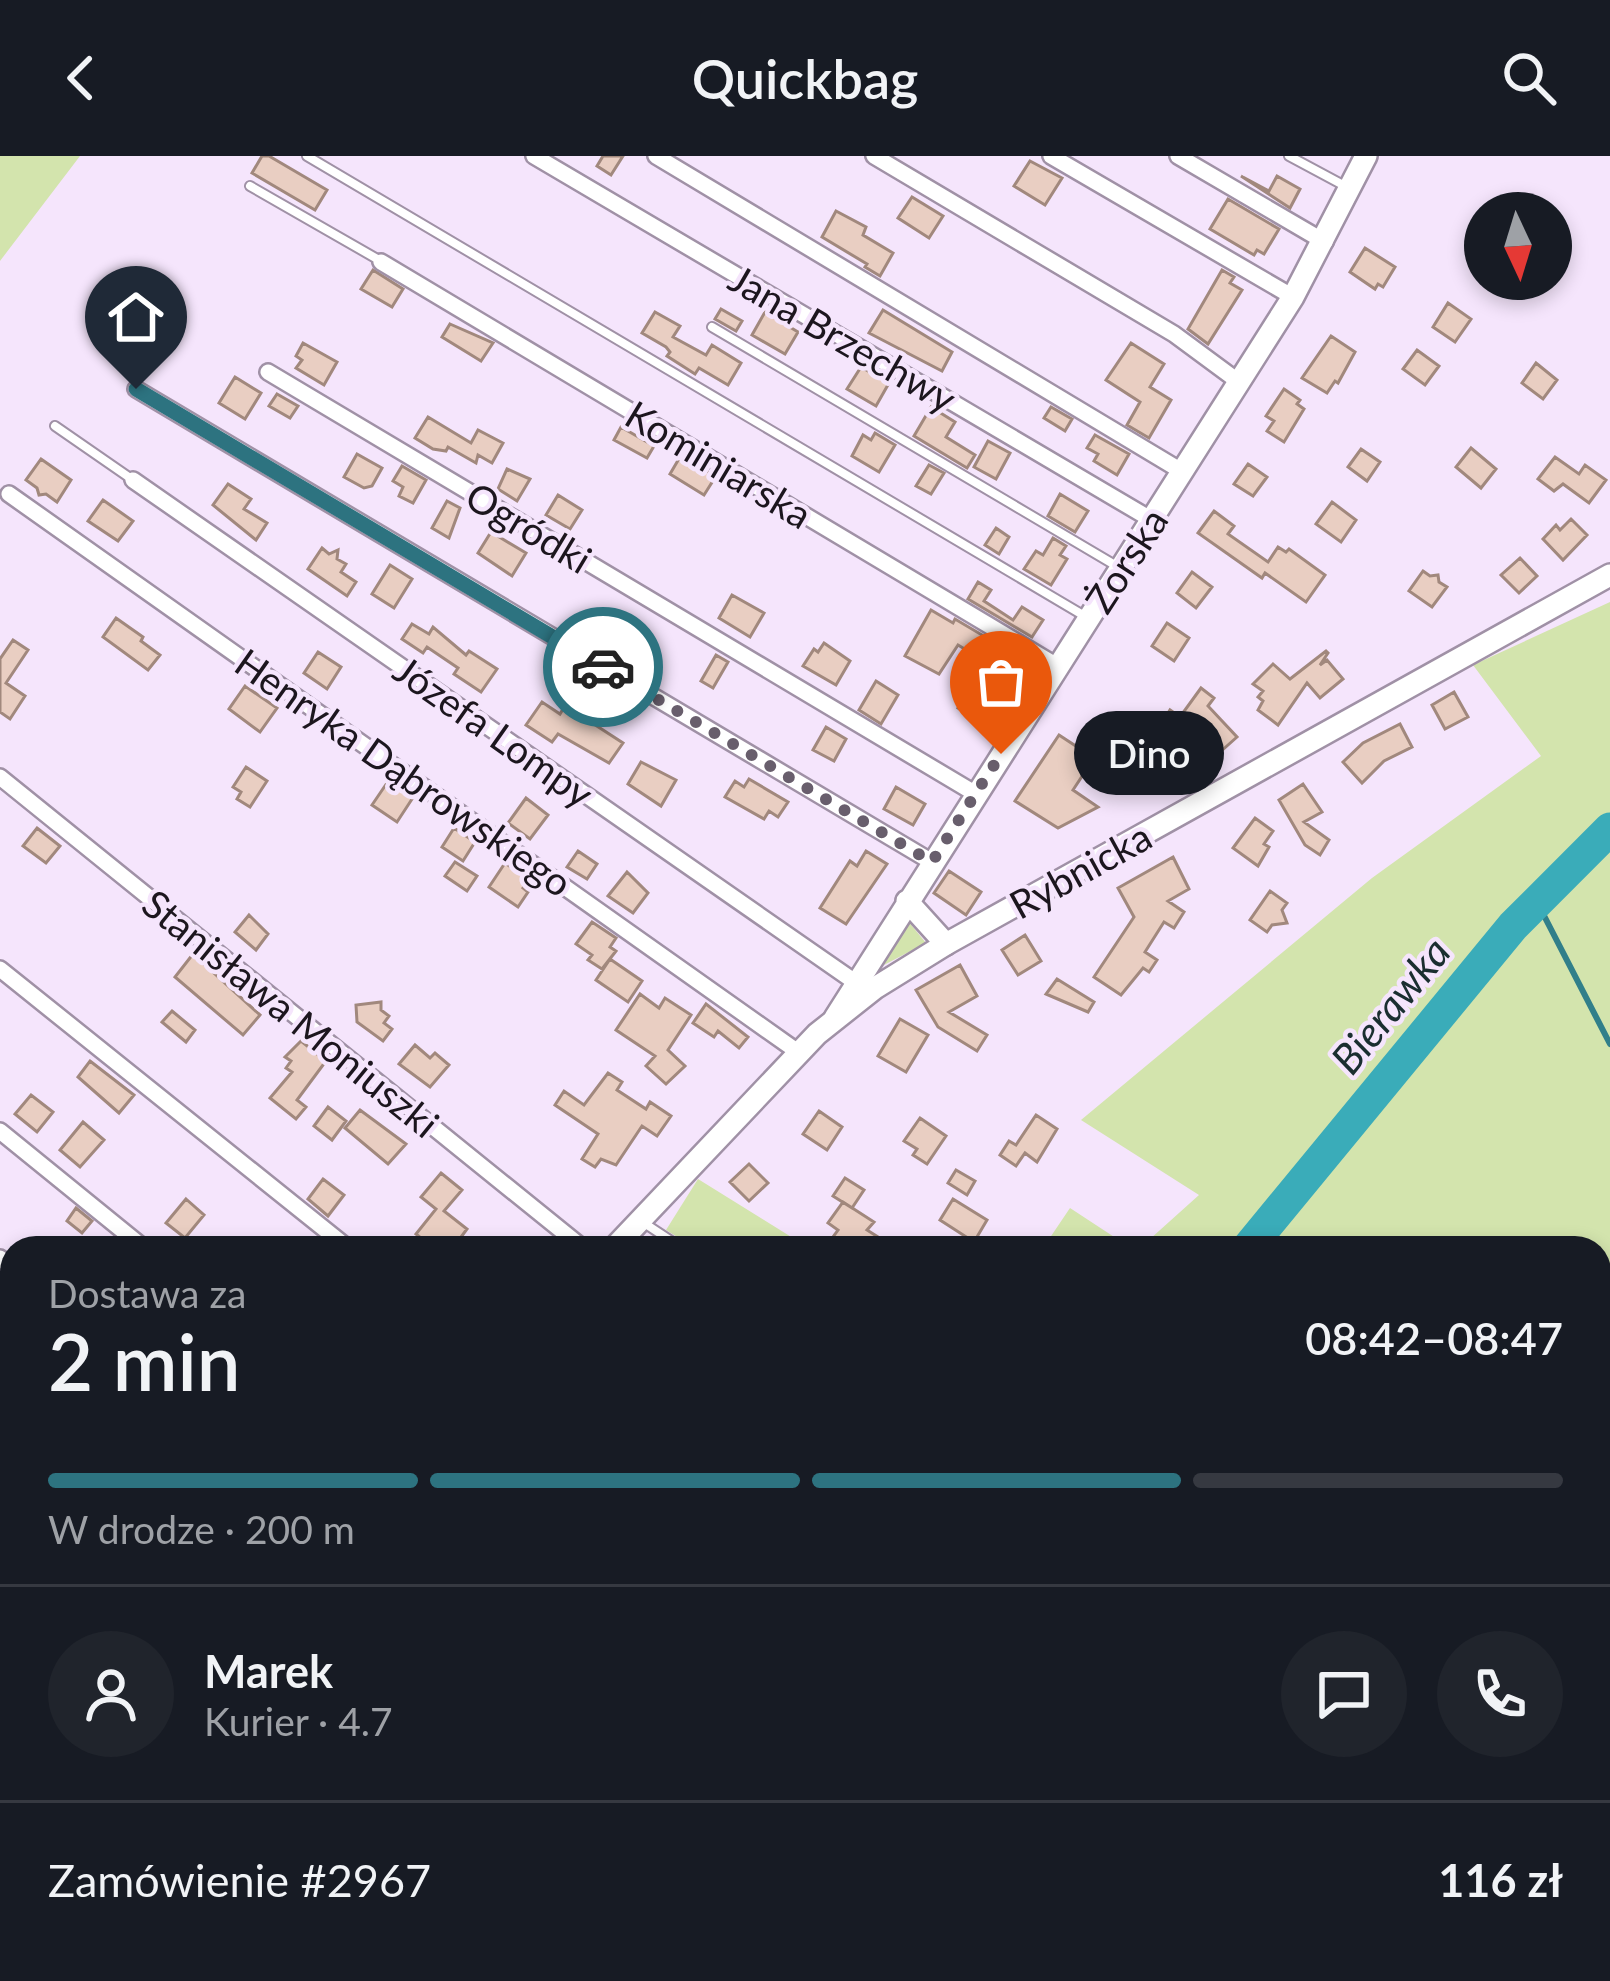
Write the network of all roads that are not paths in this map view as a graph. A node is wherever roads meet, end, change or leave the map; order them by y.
1 (307, 156) edge
2 (534, 156) edge
3 (656, 156) edge
4 (874, 156) edge
5 (1052, 156) edge
6 (1178, 156) edge
7 (1289, 156) edge
8 (1366, 156) edge
9 (250, 186) dead end
10 (1352, 189) junction
11 (1325, 242) junction
12 (381, 262) joint
13 (1293, 297) junction
14 (712, 327) dead end
15 (268, 372) dead end
16 (1240, 382) junction
17 (136, 389) dead end
18 (56, 426) dead end
19 (1183, 472) junction
20 (134, 480) joint
21 (9, 494) dead end
22 (1152, 520) junction
23 (1121, 568) junction
24 (1610, 575) edge
25 (1089, 619) junction
26 (1057, 666) junction
27 (0, 777) edge
28 (976, 794) junction
29 (932, 862) junction
30 (907, 901) junction
31 (946, 944) junction
32 (0, 968) edge
33 (855, 982) junction
34 (835, 1018) junction
35 (798, 1052) junction
36 (0, 1131) edge
37 (640, 1220) junction
38 (129, 1236) edge
39 (333, 1236) edge
40 (568, 1236) edge
41 (625, 1236) edge
42 (664, 1236) edge

1 - 25 lane
2 - 22 street, Jana Brzechwy
3 - 19 street
4 - 16 street
5 - 13 street
6 - 11 street
7 - 10 lane
8 - 10 main road, Żorska
9 - 12 lane
10 - 11 main road, Żorska
11 - 13 main road, Żorska
12 - 26 street, Kominiarska
13 - 16 main road, Żorska
14 - 23 lane
15 - 28 street, Ogródki
16 - 19 main road, Żorska
17 - 29 street
18 - 20 lane
19 - 22 main road, Żorska
20 - 33 street, Józefa Lompy
21 - 35 street, Henryka Dąbrowskiego
22 - 23 main road, Żorska
23 - 25 main road, Żorska
24 - 31 main road, Rybnicka
25 - 26 main road, Żorska
26 - 28 main road, Żorska
27 - 40 street, Stanisława Moniuszki
28 - 29 main road, Żorska
29 - 30 main road, Żorska
30 - 31 main road
30 - 33 main road, Żorska
31 - 34 main road, Rybnicka
32 - 39 street
33 - 34 main road, Żorska
34 - 35 main road, Rybnicka
35 - 37 main road, Rybnicka
36 - 38 street
37 - 41 main road, Rybnicka
37 - 42 lane

